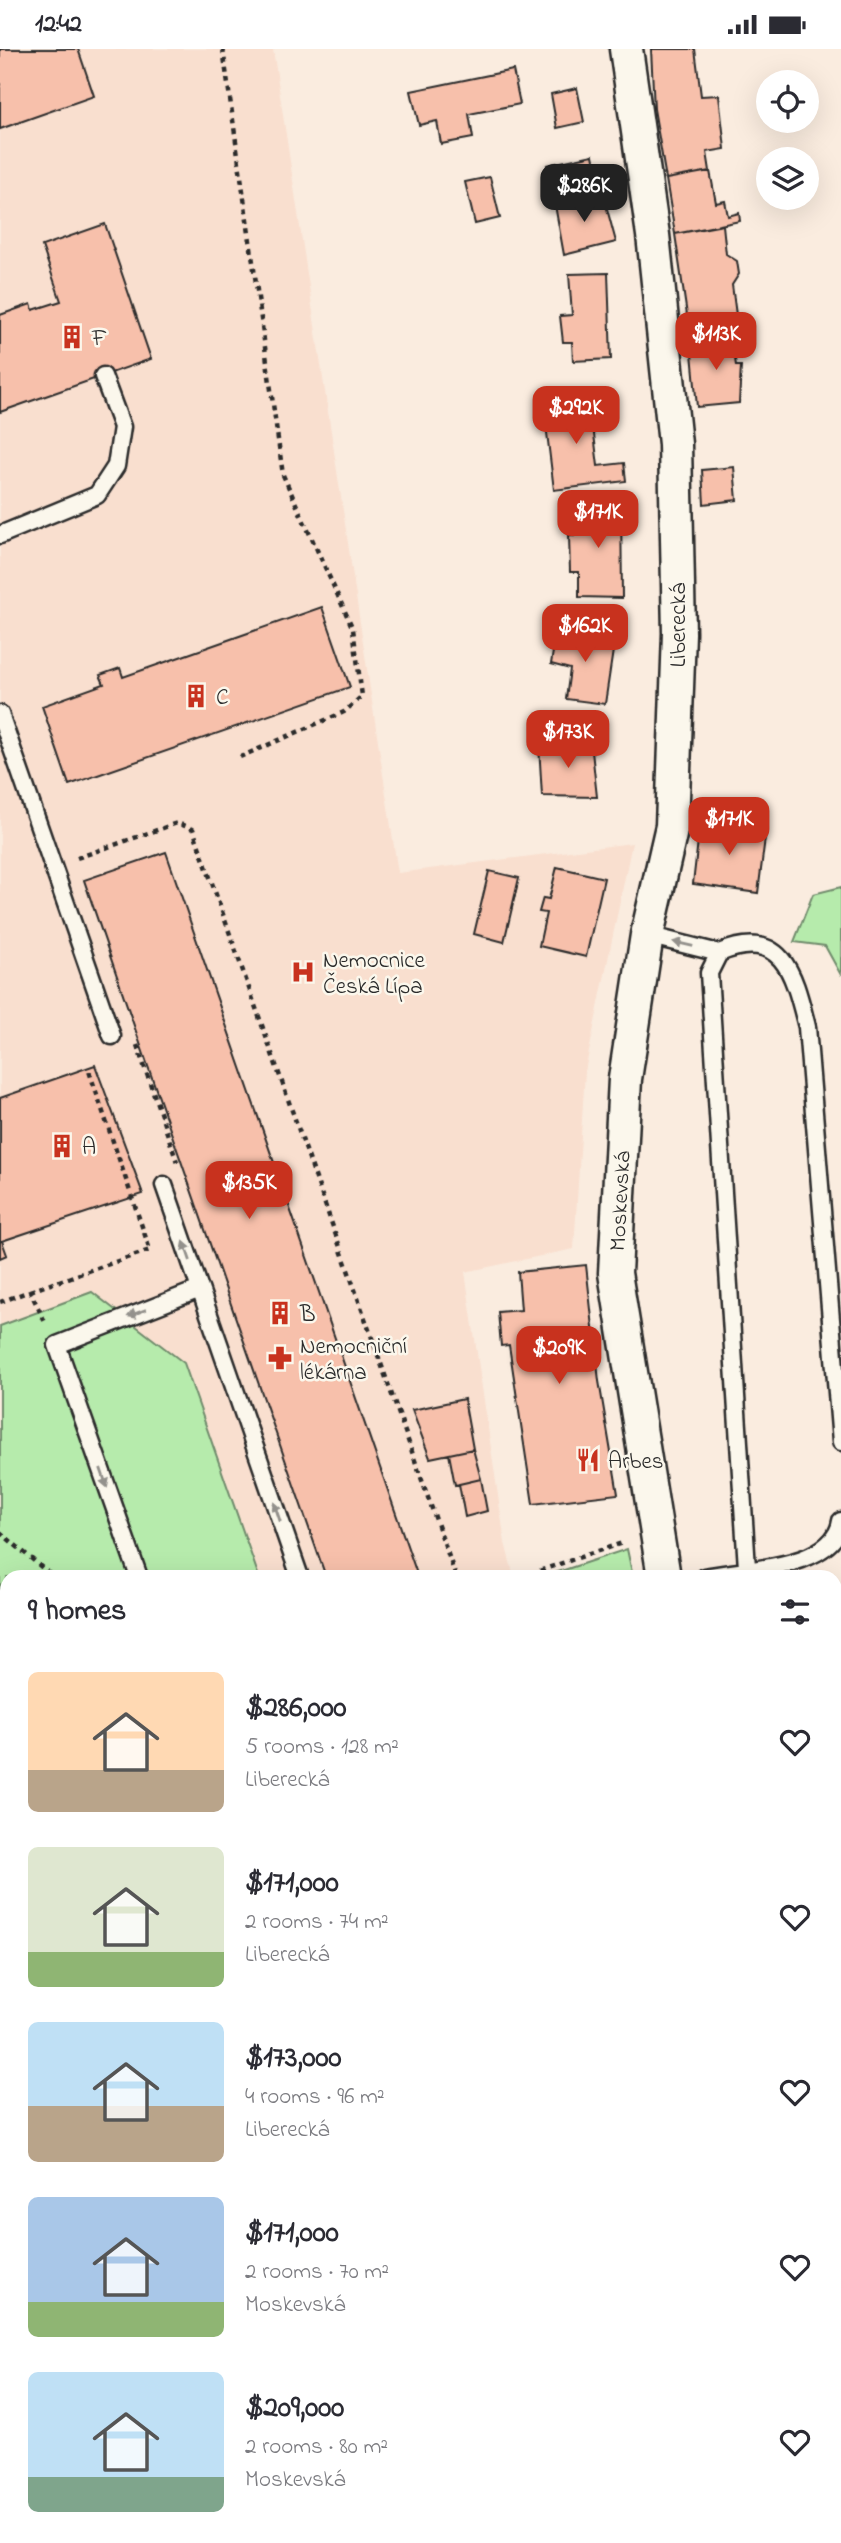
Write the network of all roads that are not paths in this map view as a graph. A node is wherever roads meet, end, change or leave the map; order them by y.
1 (626, 49) edge
2 (103, 376) dead end
3 (0, 535) edge
4 (0, 714) edge
5 (672, 826) joint
6 (647, 935) junction
7 (719, 953) junction
8 (112, 1036) dead end
9 (164, 1185) dead end
10 (200, 1289) junction
11 (841, 1442) edge
12 (841, 1521) edge
13 (747, 1568) junction
14 (137, 1570) edge
15 (298, 1570) edge
16 (663, 1570) edge
17 (738, 1570) edge

1 - 5 street, Liberecká
2 - 3 lane
4 - 8 lane
5 - 6 street, Moskevská
7 -> 6 lane
6 - 16 street, Moskevská
7 - 11 lane
7 - 13 lane
10 -> 9 lane
10 -> 14 lane
15 -> 10 lane
12 - 13 lane
13 - 17 lane

